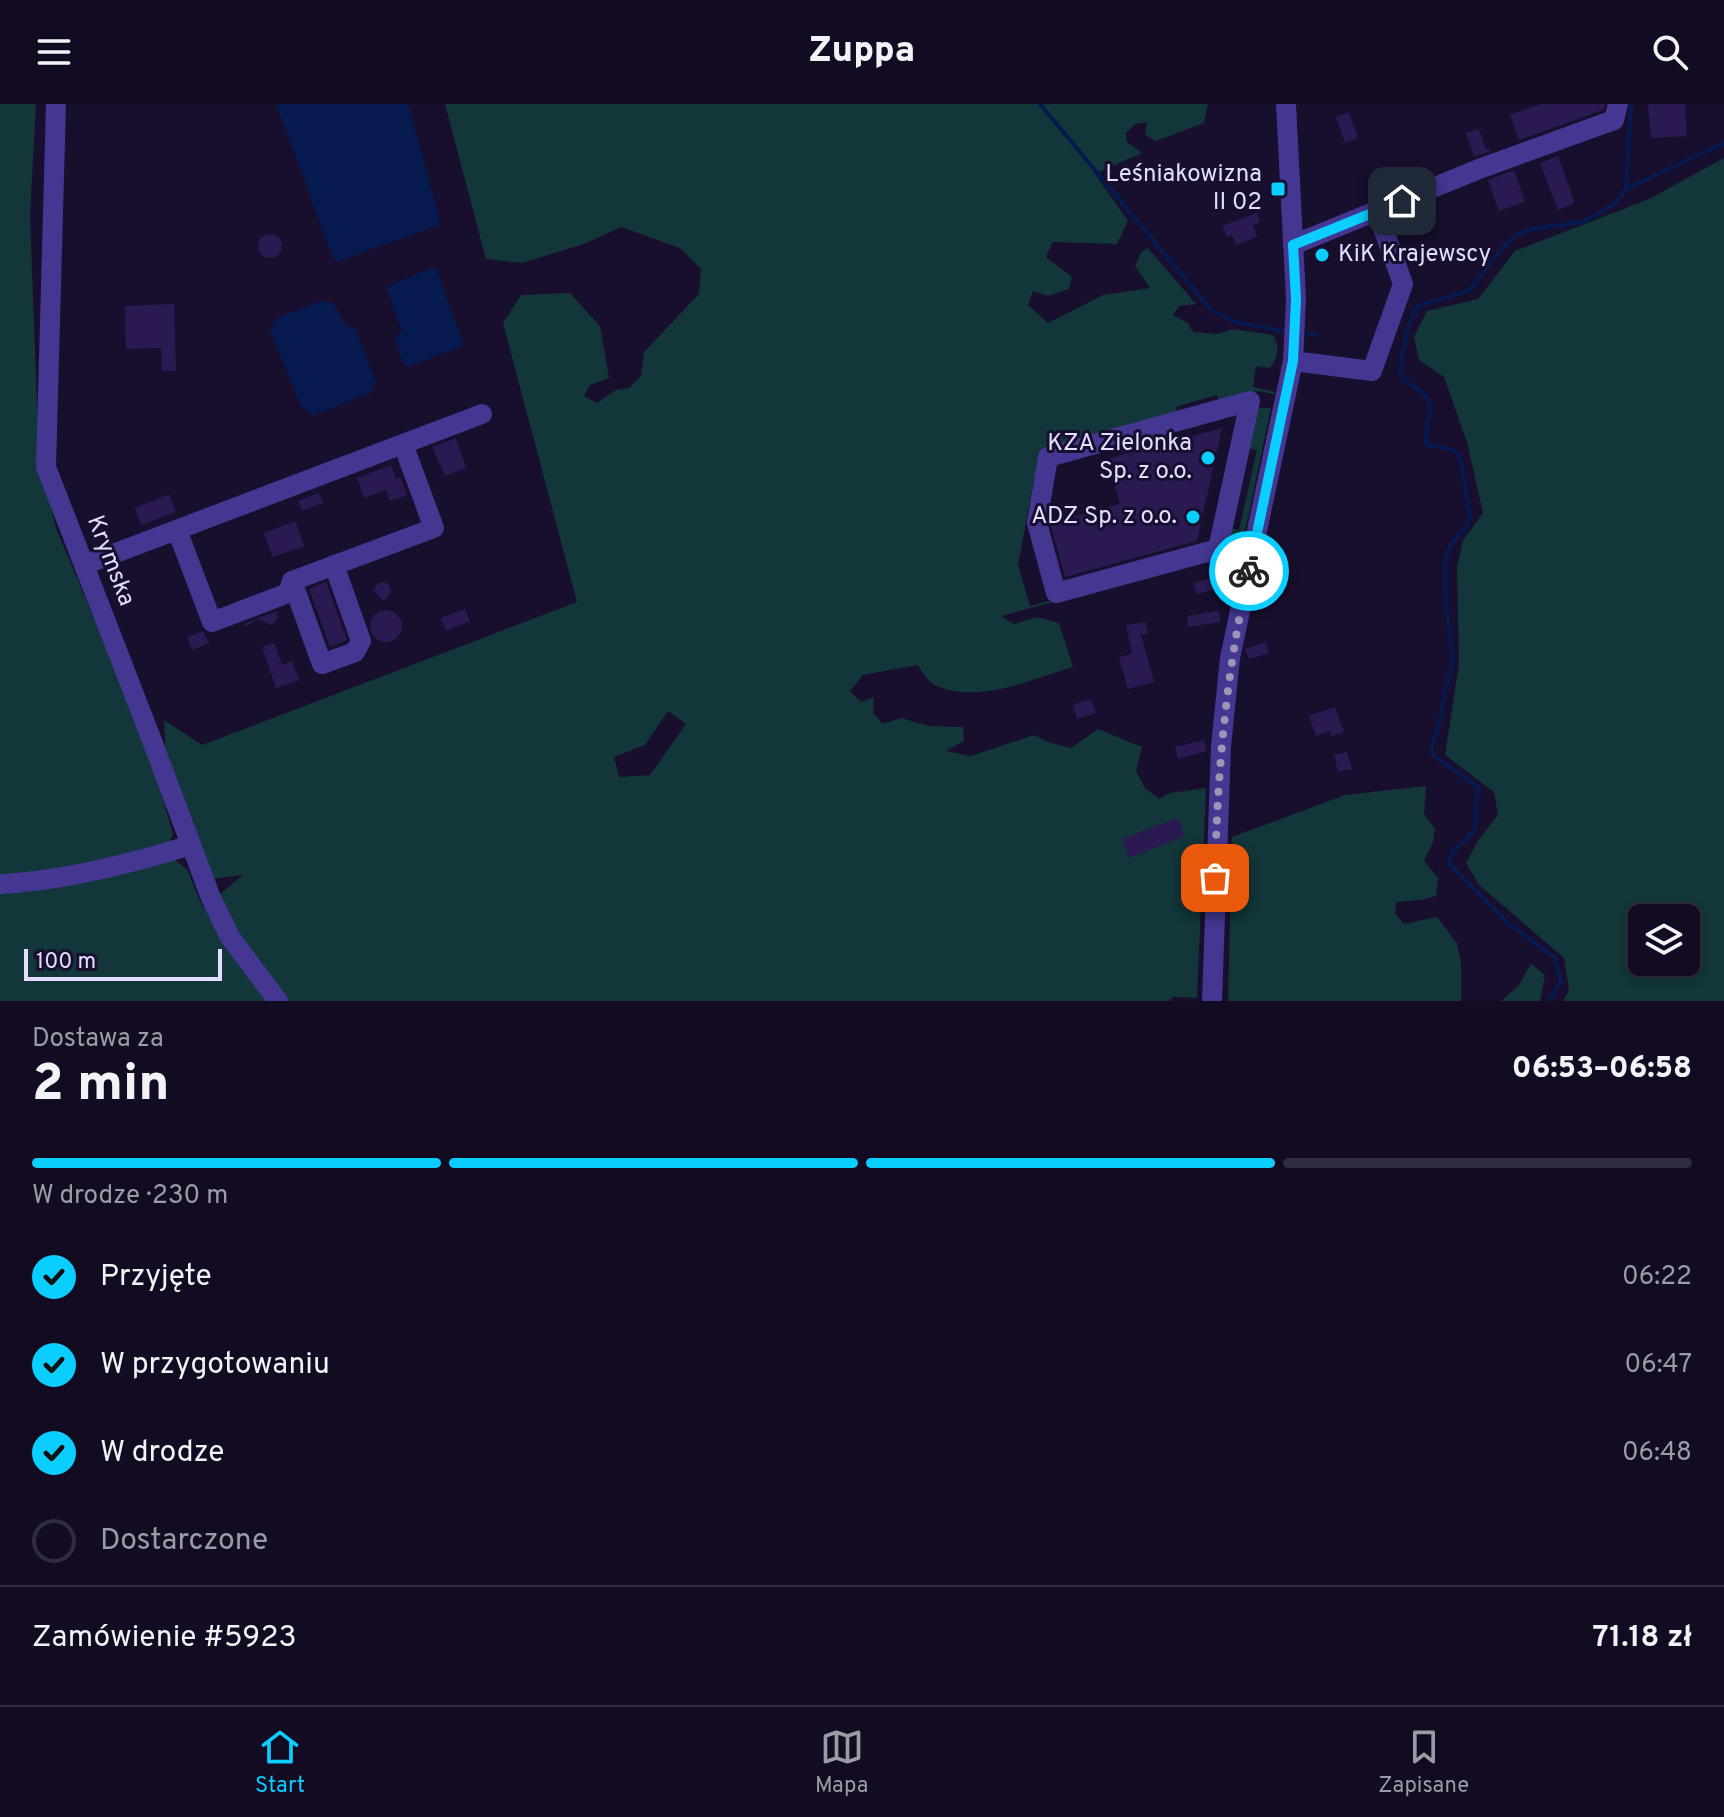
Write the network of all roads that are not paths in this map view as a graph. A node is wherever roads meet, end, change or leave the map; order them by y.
1 (56, 104) edge
2 (1286, 104) edge
3 (1618, 104) edge
4 (1377, 211) junction
5 (1293, 245) junction
6 (1293, 361) junction
7 (1250, 401) junction
8 (1285, 405) junction
9 (482, 414) dead end
10 (403, 444) junction
11 (177, 530) junction
12 (84, 565) junction
13 (334, 565) junction
14 (292, 581) junction
15 (191, 845) junction
16 (0, 884) edge
17 (278, 1001) edge
18 (1212, 1001) edge

1 - 12 street, Krymska
2 - 5 street
3 - 4 street
4 - 5 street
4 - 6 street
5 - 6 street
6 - 8 street
7 - 7 street
7 - 8 street
8 - 18 street
9 - 10 street
10 - 11 street
10 - 13 street
11 - 12 street
11 - 14 street
12 - 15 street, Krymska
13 - 14 street
13 - 14 street
15 - 16 street
15 - 17 street, Krymska

